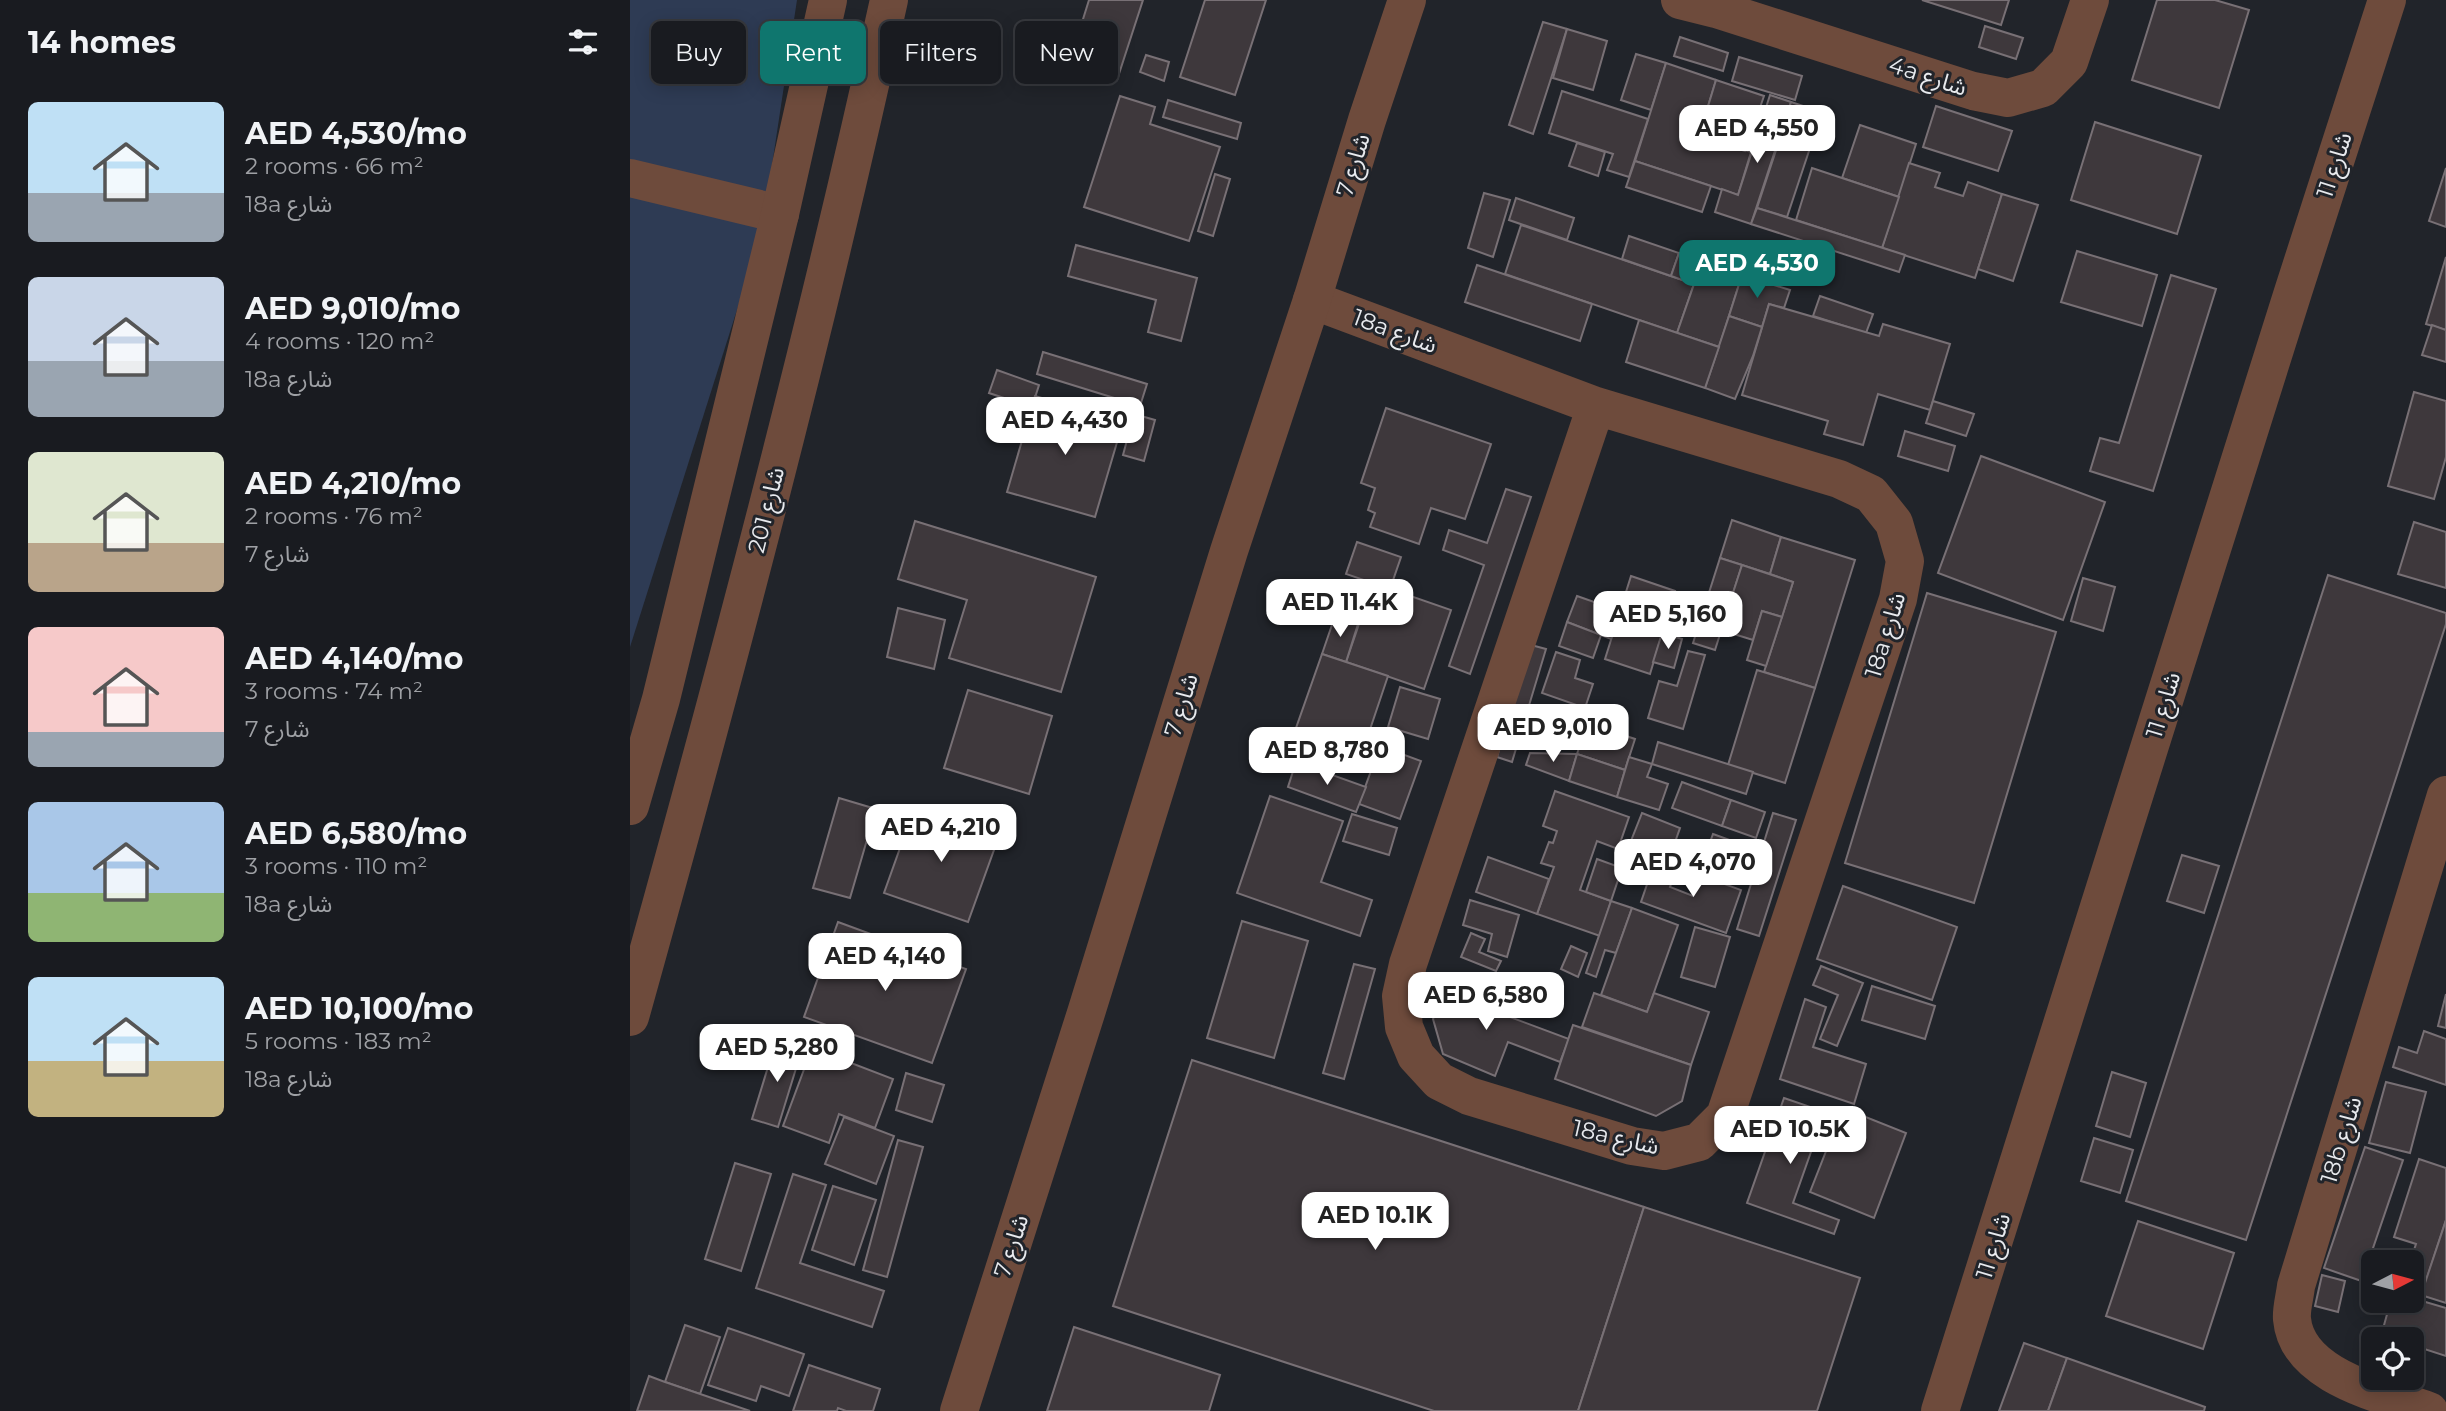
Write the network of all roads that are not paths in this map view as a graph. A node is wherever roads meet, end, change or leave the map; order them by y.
1 (828, 0) edge
2 (889, 0) edge
3 (1407, 0) edge
4 (2090, 0) edge
5 (2387, 0) edge
6 (1705, 3) edge
7 (630, 178) edge
8 (780, 214) junction
9 (1312, 300) junction
10 (1596, 406) junction
11 (2446, 795) edge
12 (630, 806) edge
13 (630, 1017) edge
14 (959, 1411) edge
15 (1940, 1411) edge
16 (2429, 1411) edge

1 - 8 street
2 - 13 street, شارع 201
3 - 9 street, شارع 7
4 - 6 street, 4a شارع
5 - 15 street, شارع 11
7 - 8 street
8 - 12 street
9 - 10 street, 18a شارع
9 - 14 street, شارع 7
10 - 10 street, 18a شارع
11 - 16 street, 18b شارع

